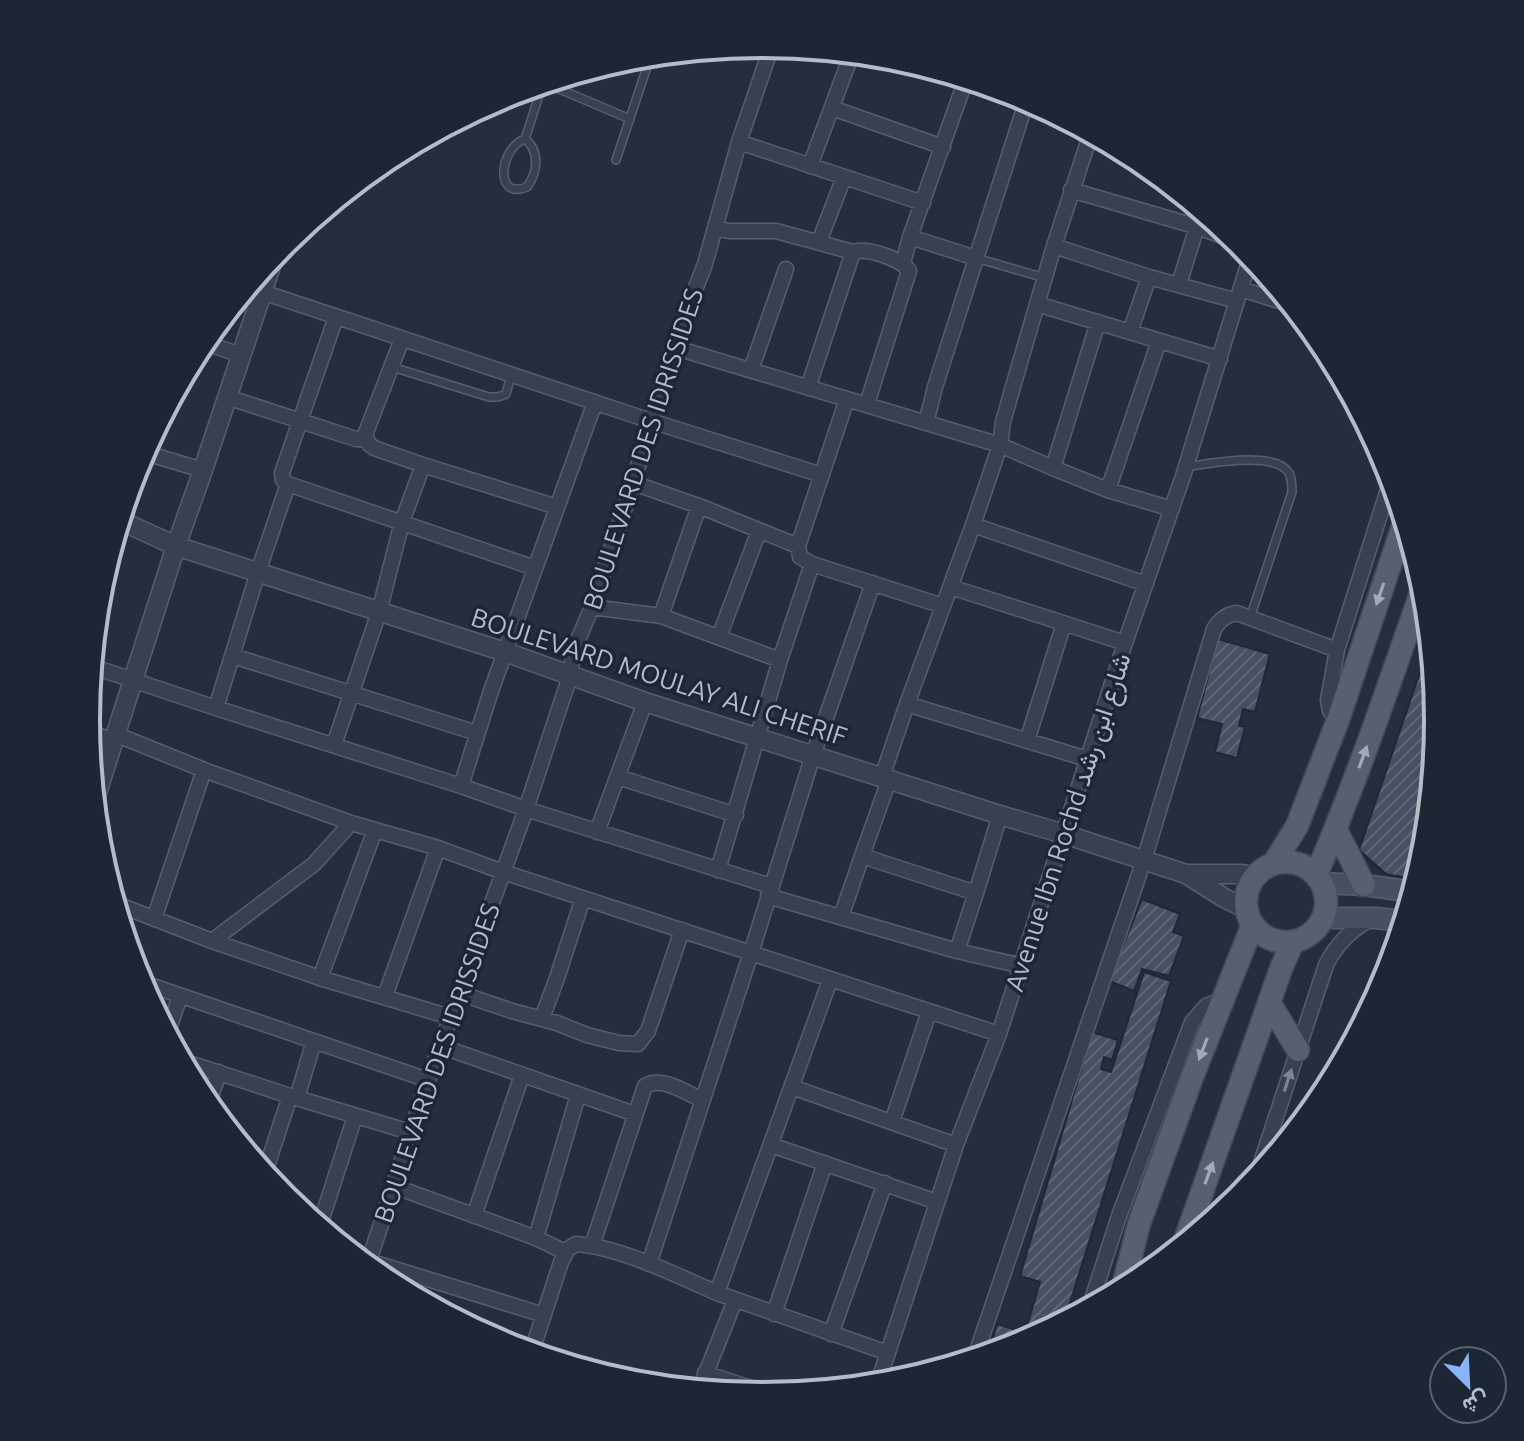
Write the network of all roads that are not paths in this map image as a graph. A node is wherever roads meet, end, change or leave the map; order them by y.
1 (768, 58) edge
2 (848, 64) edge
3 (646, 69) edge
4 (962, 89) edge
5 (560, 90) edge
6 (539, 97) edge
7 (832, 108) junction
8 (1023, 111) edge
9 (630, 119) junction
10 (525, 139) junction
11 (739, 142) junction
12 (1087, 144) edge
13 (943, 147) junction
14 (616, 160) dead end
15 (810, 166) junction
16 (844, 177) junction
17 (1071, 190) junction
18 (923, 203) junction
19 (1199, 222) edge
20 (1198, 227) junction
21 (715, 228) junction
22 (1208, 231) edge
23 (910, 237) junction
24 (819, 242) junction
25 (1054, 246) junction
26 (853, 252) junction
27 (976, 258) junction
28 (903, 263) junction
29 (786, 269) dead end
30 (1247, 270) edge
31 (1149, 277) junction
32 (1045, 278) junction
33 (1179, 284) junction
34 (258, 291) edge
35 (1239, 295) junction
36 (252, 298) edge
37 (1275, 302) edge
38 (1037, 304) junction
39 (336, 317) junction
40 (1098, 322) junction
41 (1130, 332) junction
42 (402, 339) junction
43 (1159, 341) junction
44 (215, 346) edge
45 (673, 347) junction
46 (241, 355) junction
47 (1220, 359) junction
48 (390, 366) junction
49 (751, 370) junction
50 (511, 375) junction
51 (808, 388) junction
52 (227, 397) junction
53 (847, 399) junction
54 (595, 402) junction
55 (867, 404) junction
56 (301, 421) junction
57 (651, 421) junction
58 (926, 423) junction
59 (367, 440) junction
60 (1000, 445) junction
61 (155, 456) edge
62 (423, 465) junction
63 (1185, 467) junction
64 (1053, 468) junction
65 (203, 470) junction
66 (822, 475) junction
67 (633, 483) junction
68 (288, 484) junction
69 (1108, 490) junction
70 (1385, 498) edge
71 (699, 506) junction
72 (557, 507) junction
73 (1172, 509) junction
74 (402, 522) junction
75 (130, 525) edge
76 (973, 525) junction
77 (759, 531) junction
78 (1399, 539) edge
79 (176, 546) junction
80 (798, 546) junction
81 (812, 564) junction
82 (535, 568) junction
83 (258, 572) junction
84 (873, 583) junction
85 (1146, 584) junction
86 (951, 587) junction
87 (943, 606) junction
88 (592, 607) junction
89 (1415, 609) edge
90 (379, 612) junction
91 (661, 616) junction
92 (1250, 618) junction
93 (1064, 623) junction
94 (719, 637) junction
95 (1125, 643) junction
96 (1337, 650) junction
97 (505, 652) junction
98 (233, 656) junction
99 (780, 660) junction
100 (102, 670) edge
101 (570, 676) junction
102 (133, 680) junction
103 (351, 692) junction
104 (645, 702) junction
105 (907, 704) junction
106 (216, 708) junction
107 (1338, 720) junction
108 (477, 733) junction
109 (100, 734) edge
110 (757, 736) junction
111 (114, 738) junction
112 (1027, 741) junction
113 (334, 745) junction
114 (813, 755) junction
115 (1087, 759) junction
116 (204, 770) junction
117 (102, 776) edge
118 (618, 777) junction
119 (886, 778) junction
120 (461, 786) junction
121 (526, 809) junction
122 (736, 815) junction
123 (1000, 815) junction
124 (351, 823) junction
125 (1297, 826) junction
126 (375, 830) junction
127 (1336, 830) junction
128 (597, 832) junction
129 (1064, 834) junction
130 (438, 848) junction
131 (862, 856) junction
132 (1144, 860) junction
133 (1274, 863) junction
134 (718, 870) junction
135 (503, 872) junction
136 (1186, 874) junction
137 (1248, 875) junction
138 (1319, 879) junction
139 (1364, 885) junction
140 (1402, 890) edge
141 (769, 891) junction
142 (976, 893) junction
143 (583, 898) junction
144 (127, 908) edge
145 (841, 917) junction
146 (1250, 917) junction
147 (1323, 918) junction
148 (1375, 918) junction
149 (154, 919) junction
150 (1393, 920) edge
151 (682, 930) junction
152 (212, 941) junction
153 (1293, 942) junction
154 (957, 951) junction
155 (751, 953) junction
156 (1022, 966) junction
157 (320, 978) junction
158 (830, 980) junction
159 (156, 987) edge
160 (459, 993) junction
161 (180, 996) junction
162 (385, 996) junction
163 (1269, 1002) junction
164 (929, 1012) junction
165 (450, 1017) junction
166 (542, 1018) junction
167 (172, 1021) edge
168 (999, 1034) junction
169 (314, 1041) junction
170 (440, 1046) junction
171 (1298, 1050) junction
172 (196, 1065) edge
173 (219, 1072) junction
174 (522, 1075) junction
175 (428, 1080) junction
176 (792, 1087) junction
177 (213, 1091) edge
178 (578, 1095) junction
179 (293, 1097) junction
180 (702, 1100) junction
181 (635, 1114) junction
182 (355, 1116) junction
183 (892, 1122) junction
184 (410, 1132) junction
185 (771, 1145) junction
186 (956, 1145) junction
187 (1265, 1151) edge
188 (269, 1162) edge
189 (825, 1163) junction
190 (885, 1183) junction
191 (393, 1186) junction
192 (937, 1202) junction
193 (474, 1216) junction
194 (323, 1217) edge
195 (1129, 1220) junction
196 (1190, 1226) edge
197 (536, 1238) junction
198 (592, 1246) junction
199 (565, 1252) junction
200 (371, 1255) edge
201 (649, 1264) junction
202 (396, 1272) edge
203 (1124, 1275) edge
204 (1097, 1292) edge
205 (717, 1293) junction
206 (735, 1300) junction
207 (774, 1314) junction
208 (544, 1315) junction
209 (831, 1334) junction
210 (535, 1343) edge
211 (979, 1347) edge
212 (888, 1353) junction
213 (882, 1371) edge
214 (705, 1373) junction
215 (703, 1380) edge
216 (733, 1382) edge

1 - 11 street, BOULEVARD DES IDRISSIDES
2 - 7 street
3 - 9 lane
4 - 13 street
5 - 9 lane
6 - 10 lane
7 - 13 street
7 - 15 street
8 - 27 street
9 - 14 lane
10 - 10 lane
11 - 15 street
11 - 21 street, BOULEVARD DES IDRISSIDES
12 - 17 street
13 - 18 street
15 - 16 street
16 - 18 street
16 - 24 street
17 - 20 street
17 - 25 street
18 - 23 street
19 - 20 street
20 - 22 street
20 - 33 street
21 - 24 street
21 - 45 street, BOULEVARD DES IDRISSIDES
23 - 27 street
23 - 28 street
24 - 26 street
25 - 31 street
25 - 32 street
26 - 28 street
26 - 51 street
27 - 32 lane
27 - 58 street
28 - 55 street
29 - 49 street
30 - 35 street, Avenue Ibn Rochd شارع ابن رشد
31 - 33 street
31 - 41 street
32 - 38 street
33 - 35 street
34 - 39 street
35 - 37 street
35 - 47 street, Avenue Ibn Rochd شارع ابن رشد
36 - 46 street
38 - 40 street
38 - 60 street
39 - 42 street
39 - 56 street
40 - 41 street
40 - 64 street
41 - 43 street
42 - 48 street
42 - 50 street
43 - 47 street
43 - 69 street
44 - 46 street
45 - 49 street
45 - 57 street, BOULEVARD DES IDRISSIDES
46 - 52 street
47 - 63 street, Avenue Ibn Rochd شارع ابن رشد
48 - 50 lane
48 - 59 street
49 - 51 street
50 - 54 street
51 - 53 street
52 - 56 street
52 - 65 street
53 - 55 street
53 - 66 street
54 - 57 street
54 - 72 street
55 - 58 street
56 - 59 street
56 - 68 street
57 - 66 street
57 - 67 street, BOULEVARD DES IDRISSIDES
58 - 60 street
59 - 62 street
60 - 64 street
60 - 76 street
61 - 65 street
62 - 72 street
62 - 74 street
63 - 73 street, Avenue Ibn Rochd شارع ابن رشد
63 - 92 lane
64 - 69 street
65 - 79 street
66 - 80 street
67 - 71 street
67 - 88 street, BOULEVARD DES IDRISSIDES
68 - 74 street
68 - 83 street
69 - 73 street
70 - 96 street
71 - 77 street
71 - 91 street
72 - 82 street
73 - 85 street, Avenue Ibn Rochd شارع ابن رشد
74 - 82 street
74 - 90 street
75 - 79 street, BOULEVARD MOULAY ALI CHERIF
76 - 85 street
76 - 86 street
77 - 80 street
77 - 94 street
78 -> 107 main road
79 - 83 street, BOULEVARD MOULAY ALI CHERIF
79 - 102 street
80 - 81 street
81 - 84 street
81 - 99 street
82 - 97 street
83 - 90 street, BOULEVARD MOULAY ALI CHERIF
83 - 98 street
84 - 87 street
84 - 114 street
85 - 95 street, Avenue Ibn Rochd شارع ابن رشد
86 - 87 street
86 - 93 street
87 - 105 street
88 - 91 street
88 - 101 street, BOULEVARD DES IDRISSIDES
127 -> 89 main road
90 - 97 street, BOULEVARD MOULAY ALI CHERIF
90 - 103 street
91 - 94 street
92 - 96 street
92 - 132 street
93 - 95 street
93 - 112 street
94 - 99 street
95 - 115 street, Avenue Ibn Rochd شارع ابن رشد
96 - 107 street
97 - 101 street, BOULEVARD MOULAY ALI CHERIF
97 - 108 street
98 - 103 street
98 - 106 street
99 - 110 street
100 - 102 street
101 - 104 street, BOULEVARD MOULAY ALI CHERIF
101 - 121 street, BOULEVARD DES IDRISSIDES
102 - 106 street
102 - 111 street
103 - 108 street
103 - 113 street
104 - 110 street, BOULEVARD MOULAY ALI CHERIF
104 - 118 street
105 - 112 street
105 - 119 street
106 - 113 street
107 - 125 main road
108 - 120 street
109 - 111 street
110 - 114 street, BOULEVARD MOULAY ALI CHERIF
110 - 122 street
111 - 116 street
111 - 117 street
112 - 115 street
113 - 120 street
114 - 119 street, BOULEVARD MOULAY ALI CHERIF
114 - 141 street
115 - 129 street, Avenue Ibn Rochd شارع ابن رشد
116 - 124 street
116 - 149 street
118 - 122 street
118 - 128 street
119 - 123 street, BOULEVARD MOULAY ALI CHERIF
119 - 131 street
120 - 121 street
121 - 128 street
121 - 135 street, BOULEVARD DES IDRISSIDES
122 - 134 street
123 - 129 street, BOULEVARD MOULAY ALI CHERIF
123 - 142 street
124 - 126 street
124 - 152 street
125 - 133 main road
125 - 137 main road
126 - 130 street
126 - 157 street
127 - 138 main road
127 - 139 main road
128 - 134 street
129 - 132 street, BOULEVARD MOULAY ALI CHERIF
129 - 156 street, Avenue Ibn Rochd شارع ابن رشد
130 - 135 street
130 - 162 street
131 - 142 street
131 - 145 street
132 - 136 street, BOULEVARD MOULAY ALI CHERIF
132 - 211 street
133 - 137 main road
133 - 138 main road
134 - 141 street
135 - 143 street
135 - 160 street, BOULEVARD DES IDRISSIDES
136 - 137 street, BOULEVARD MOULAY ALI CHERIF
136 - 146 street, BOULEVARD MOULAY ALI CHERIF
137 - 146 main road
138 - 139 main road
138 - 147 main road
139 - 140 main road
141 - 145 street
141 - 155 street
142 - 154 street
143 - 151 street
143 - 166 street
144 - 149 street
145 - 154 street
146 - 153 main road
146 -> 195 main road
147 - 148 main road
147 - 153 main road
148 - 150 main road
148 - 171 street
149 - 152 street
151 - 155 street
151 - 166 street
152 - 157 street
153 - 163 main road
154 - 156 street
155 - 158 street
155 - 180 street
156 - 168 street, Avenue Ibn Rochd شارع ابن رشد
157 - 162 street
158 - 164 street
158 - 176 street
159 - 161 street
160 - 165 street, BOULEVARD DES IDRISSIDES
160 - 166 street
161 - 167 street
161 - 169 street
162 - 165 street
163 - 171 main road
196 -> 163 main road
164 - 168 street
164 - 183 street
165 - 170 street, BOULEVARD DES IDRISSIDES
168 - 186 street, Avenue Ibn Rochd شارع ابن رشد
169 - 175 street
169 - 179 street
170 - 174 street
170 - 175 street, BOULEVARD DES IDRISSIDES
187 -> 171 street
172 - 173 street
173 - 177 street
173 - 179 street
174 - 178 street
174 - 193 street
175 - 184 street, BOULEVARD DES IDRISSIDES
176 - 183 street
176 - 185 street
178 - 181 street
178 - 197 street
179 - 182 street
179 - 188 street
180 - 181 street
180 - 201 street
181 - 198 street
182 - 184 street
182 - 194 street
183 - 186 street
184 - 191 street, BOULEVARD DES IDRISSIDES
185 - 189 street
185 - 205 street
186 - 192 street, Avenue Ibn Rochd شارع ابن رشد
189 - 190 street
189 - 207 street
190 - 192 street
190 - 209 street
191 - 193 street
191 - 200 street, BOULEVARD DES IDRISSIDES
192 - 212 street, Avenue Ibn Rochd شارع ابن رشد
193 - 197 street
195 - 203 main road
195 - 204 street
197 - 199 street
198 - 199 street
198 - 201 street
199 - 208 street
201 - 205 street
202 - 208 street
205 - 206 street
206 - 207 street
206 - 214 street
207 - 209 street
208 - 210 street
209 - 212 street
212 - 213 street, Avenue Ibn Rochd شارع ابن رشد
214 - 215 street
214 - 216 street

